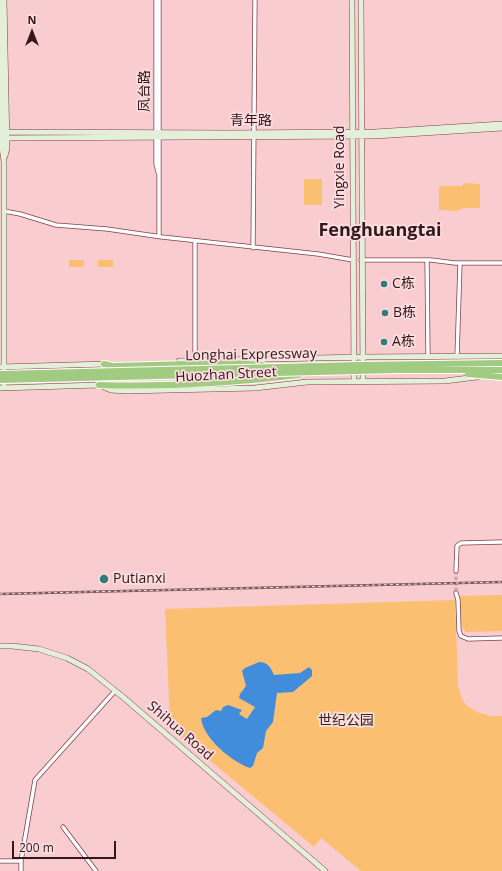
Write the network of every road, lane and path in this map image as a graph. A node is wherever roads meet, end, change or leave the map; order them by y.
1 (0, 0) edge
2 (4, 0) edge
3 (156, 0) edge
4 (159, 0) edge
5 (255, 0) edge
6 (352, 0) edge
7 (361, 0) edge
8 (502, 124) edge
9 (502, 128) edge
10 (352, 134) junction
11 (361, 134) junction
12 (3, 135) edge
13 (158, 135) junction
14 (255, 135) junction
15 (4, 212) junction
16 (159, 236) junction
17 (195, 241) junction
18 (253, 248) junction
19 (353, 260) junction
20 (362, 260) junction
21 (427, 260) junction
22 (460, 263) junction
23 (502, 263) edge
24 (2, 272) edge
25 (363, 356) junction
26 (428, 356) junction
27 (502, 356) edge
28 (354, 357) junction
29 (457, 357) junction
30 (195, 361) junction
31 (502, 363) edge
32 (104, 364) junction
33 (289, 366) junction
34 (2, 367) edge
35 (441, 370) junction
36 (320, 372) junction
37 (502, 372) edge
38 (0, 374) edge
39 (502, 377) edge
40 (0, 380) edge
41 (354, 381) junction
42 (363, 381) junction
43 (99, 385) junction
44 (2, 388) edge
45 (502, 542) edge
46 (456, 571) tunnel mouth
47 (456, 593) tunnel mouth
48 (502, 638) edge
49 (0, 646) edge
50 (115, 691) junction
51 (63, 827) dead end
52 (0, 861) edge
53 (21, 861) junction
54 (21, 871) edge
55 (96, 871) edge
56 (325, 871) edge

1 - 12 street
2 - 12 street
3 - 13 street, 凤台路
4 - 13 street, 凤台路
5 - 14 street
6 - 10 street, Yingxie Road
7 - 11 street, Yingxie Road
8 - 11 street, 青年路
9 - 11 street, 青年路
10 - 11 street, 青年路
10 - 14 street, 青年路
10 - 19 street, Yingxie Road
11 - 20 street, Yingxie Road
12 - 13 street, 青年路
12 - 15 street
13 - 14 street, 青年路
13 - 16 street, 凤台路
14 - 18 street
15 - 16 street
15 - 24 street
16 - 17 street
17 - 18 street
17 - 30 street
18 - 19 street
19 - 28 street, Yingxie Road
20 - 21 street
20 - 25 street, Yingxie Road
21 - 22 street
21 - 26 street
22 - 23 street
22 - 29 street
24 - 34 street
25 - 26 street, Huozhan Street
25 - 28 street, Huozhan Street
25 - 42 street, Yingxie Road
26 - 29 street, Huozhan Street
27 - 29 street, Huozhan Street
28 - 30 street, Huozhan Street
28 - 41 street, Yingxie Road
30 - 32 street, Huozhan Street
31 - 33 highway, Longhai Expressway, bridge
32 - 33 highway, bridge
32 - 34 street, Huozhan Street
33 - 38 highway, Longhai Expressway, bridge
34 - 44 street
35 - 36 highway, Longhai Expressway, bridge
35 - 37 highway, Longhai Expressway, bridge
35 - 39 highway, bridge
36 - 40 highway, Longhai Expressway, bridge
36 - 43 highway, bridge
37 - 42 street, Huozhan Street
41 - 42 street, Huozhan Street
41 - 43 street, Huozhan Street
43 - 44 street, Huozhan Street
45 - 46 street
47 - 48 street
49 - 50 street, Shihua Road
50 - 53 street
50 - 56 street, Shihua Road
51 - 55 street
52 - 53 street
53 - 54 street

